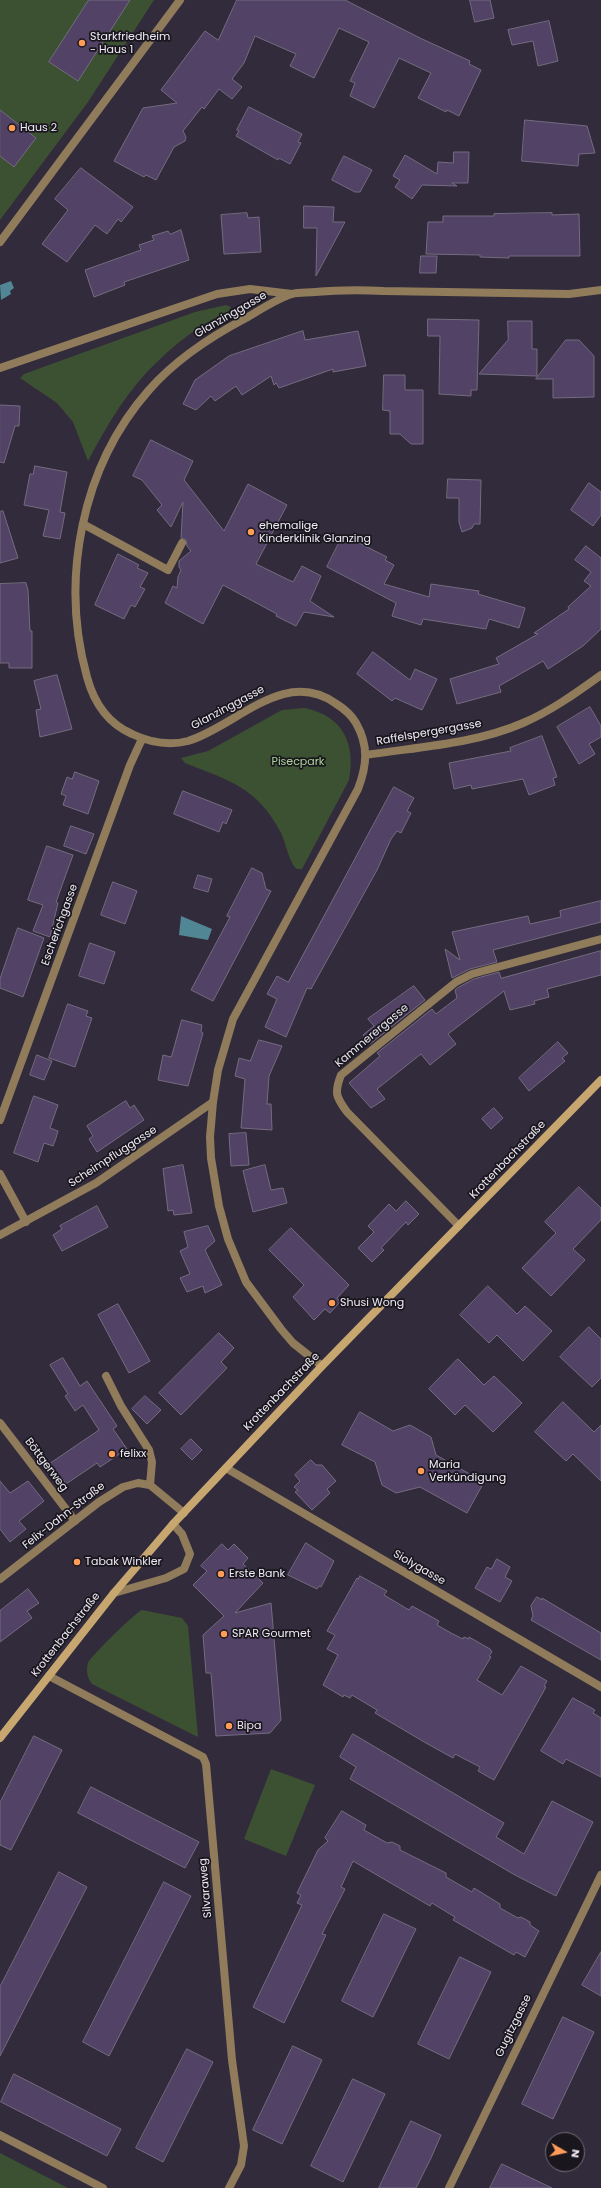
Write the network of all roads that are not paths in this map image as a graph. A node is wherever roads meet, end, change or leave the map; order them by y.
1 (180, 0) edge
2 (0, 242) edge
3 (601, 290) edge
4 (292, 294) junction
5 (0, 368) edge
6 (83, 524) junction
7 (182, 543) dead end
8 (601, 675) edge
9 (142, 739) junction
10 (366, 755) junction
11 (601, 939) edge
12 (601, 1080) edge
13 (213, 1102) junction
14 (0, 1120) edge
15 (0, 1174) edge
16 (26, 1222) junction
17 (459, 1226) junction
18 (0, 1235) edge
19 (322, 1366) junction
20 (106, 1376) dead end
21 (0, 1423) edge
22 (226, 1468) junction
23 (150, 1485) junction
24 (184, 1513) junction
25 (74, 1521) junction
26 (173, 1524) junction
27 (0, 1579) edge
28 (114, 1593) junction
29 (49, 1676) junction
30 (601, 1687) edge
31 (0, 1738) edge
32 (601, 1875) edge
33 (0, 2135) edge
34 (103, 2188) edge
35 (229, 2188) edge
36 (449, 2188) edge

1 - 2 street
3 - 4 street, Glanzinggasse
4 - 5 street, Glanzinggasse
4 - 6 street, Glanzinggasse
6 - 7 street
6 - 9 street, Glanzinggasse
8 - 10 street, Raffelspergergasse
9 - 10 street, Glanzinggasse
9 - 14 street, Escherichgasse
10 - 13 street, Glanzinggasse
11 - 17 street, Kammerergasse
12 - 17 main road, Krottenbachstraße
13 - 16 street, Scheimpfluggasse
13 - 19 street, Glanzinggasse
15 - 16 street
16 - 18 street, Scheimpfluggasse
17 - 19 main road, Krottenbachstraße
19 - 22 main road, Krottenbachstraße
20 - 23 street
21 - 25 street, Böttgerweg
22 - 24 main road, Krottenbachstraße
22 - 30 street, Siolygasse
23 - 24 street
23 - 25 street, Felix-Dahn-Straße
24 - 26 main road, Krottenbachstraße
25 - 27 street, Felix-Dahn-Straße
26 - 28 main road, Krottenbachstraße
26 - 28 street
28 - 29 main road, Krottenbachstraße
29 - 31 main road, Krottenbachstraße
29 - 35 street, Silvaraweg
32 - 36 street, Gugitzgasse
33 - 34 street

